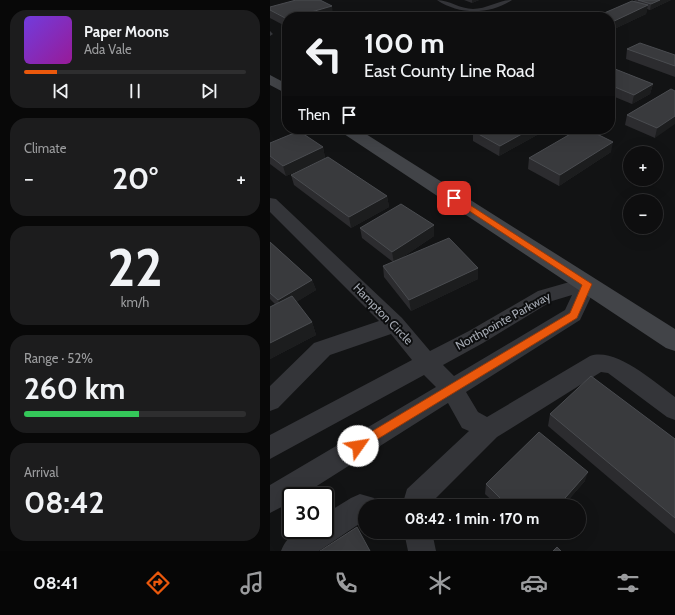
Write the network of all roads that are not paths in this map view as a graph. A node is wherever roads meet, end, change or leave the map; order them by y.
1 (439, 0) edge
2 (510, 0) edge
3 (270, 79) edge
4 (282, 87) edge
5 (355, 134) edge
6 (270, 203) edge
7 (587, 284) junction
8 (395, 324) junction
9 (675, 341) edge
10 (426, 362) junction
11 (452, 388) junction
12 (270, 401) edge
13 (675, 410) edge
14 (488, 429) junction
15 (270, 448) edge
16 (416, 499) edge
17 (270, 500) edge
18 (358, 508) edge
19 (419, 539) edge
20 (295, 551) edge
21 (422, 551) edge

1 - 2 lane
3 - 4 main road
5 - 7 main road
6 - 8 street, Hampton Circle
7 - 9 main road
7 - 10 street, Northpointe Parkway
7 - 11 street
8 - 10 street, Hampton Circle
8 - 12 street
10 - 11 street, Hampton Circle
10 - 15 street, Northpointe Parkway
11 - 14 street, Hampton Circle
11 - 17 street
13 - 14 street
14 - 16 street
18 - 20 street
19 - 21 street

